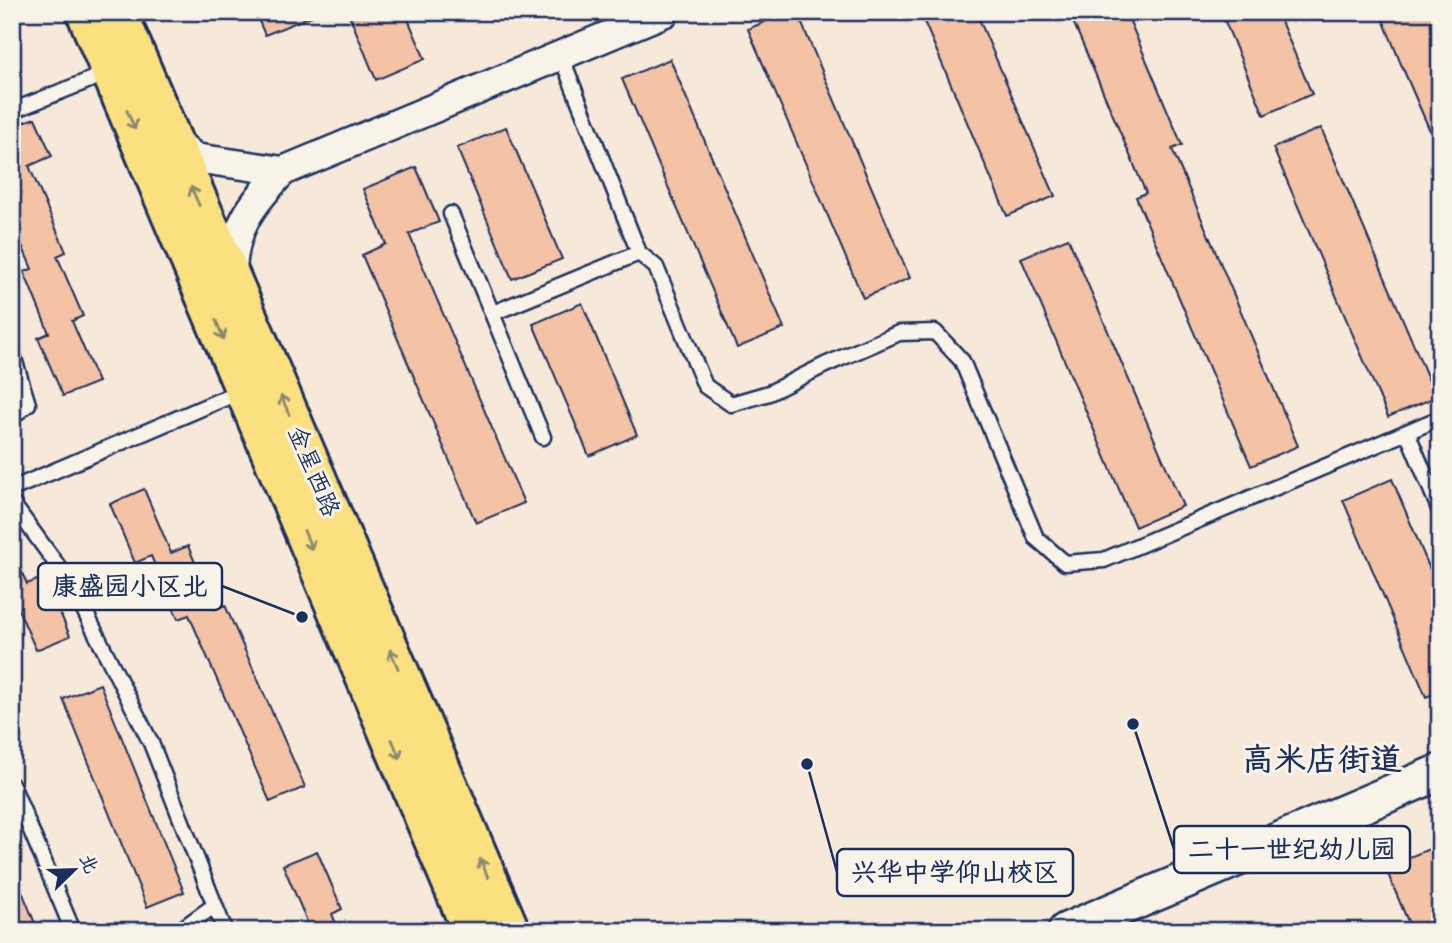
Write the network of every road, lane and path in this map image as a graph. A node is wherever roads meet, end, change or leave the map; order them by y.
1 (86, 12) edge
2 (117, 12) edge
3 (665, 12) edge
4 (561, 57) junction
5 (111, 72) junction
6 (12, 111) edge
7 (170, 137) junction
8 (283, 171) junction
9 (450, 214) dead end
10 (639, 253) junction
11 (232, 280) junction
12 (493, 313) junction
13 (12, 352) edge
14 (245, 390) junction
15 (12, 417) edge
16 (1440, 418) edge
17 (1407, 432) junction
18 (542, 437) dead end
19 (12, 489) edge
20 (12, 503) edge
21 (1440, 510) edge
22 (1440, 772) edge
23 (12, 785) edge
24 (215, 905) junction
25 (73, 931) edge
26 (179, 931) edge
27 (225, 931) edge
28 (472, 931) edge
29 (510, 931) edge
30 (1066, 931) edge

1 - 5 main road, 金星西路
2 - 7 main road, 金星西路
3 - 4 street
4 - 8 street
4 - 10 lane
5 - 6 lane
5 -> 14 main road, 金星西路
7 - 8 street
11 -> 7 main road, 金星西路
8 - 11 street
9 - 12 lane
10 - 12 lane
10 - 17 lane
29 -> 11 main road, 金星西路
12 - 18 lane
13 - 15 lane
14 - 19 lane
14 -> 28 main road, 金星西路
16 - 17 lane
17 - 21 lane
20 - 24 lane
22 - 30 street
23 - 25 lane
24 - 26 lane
24 - 27 lane

